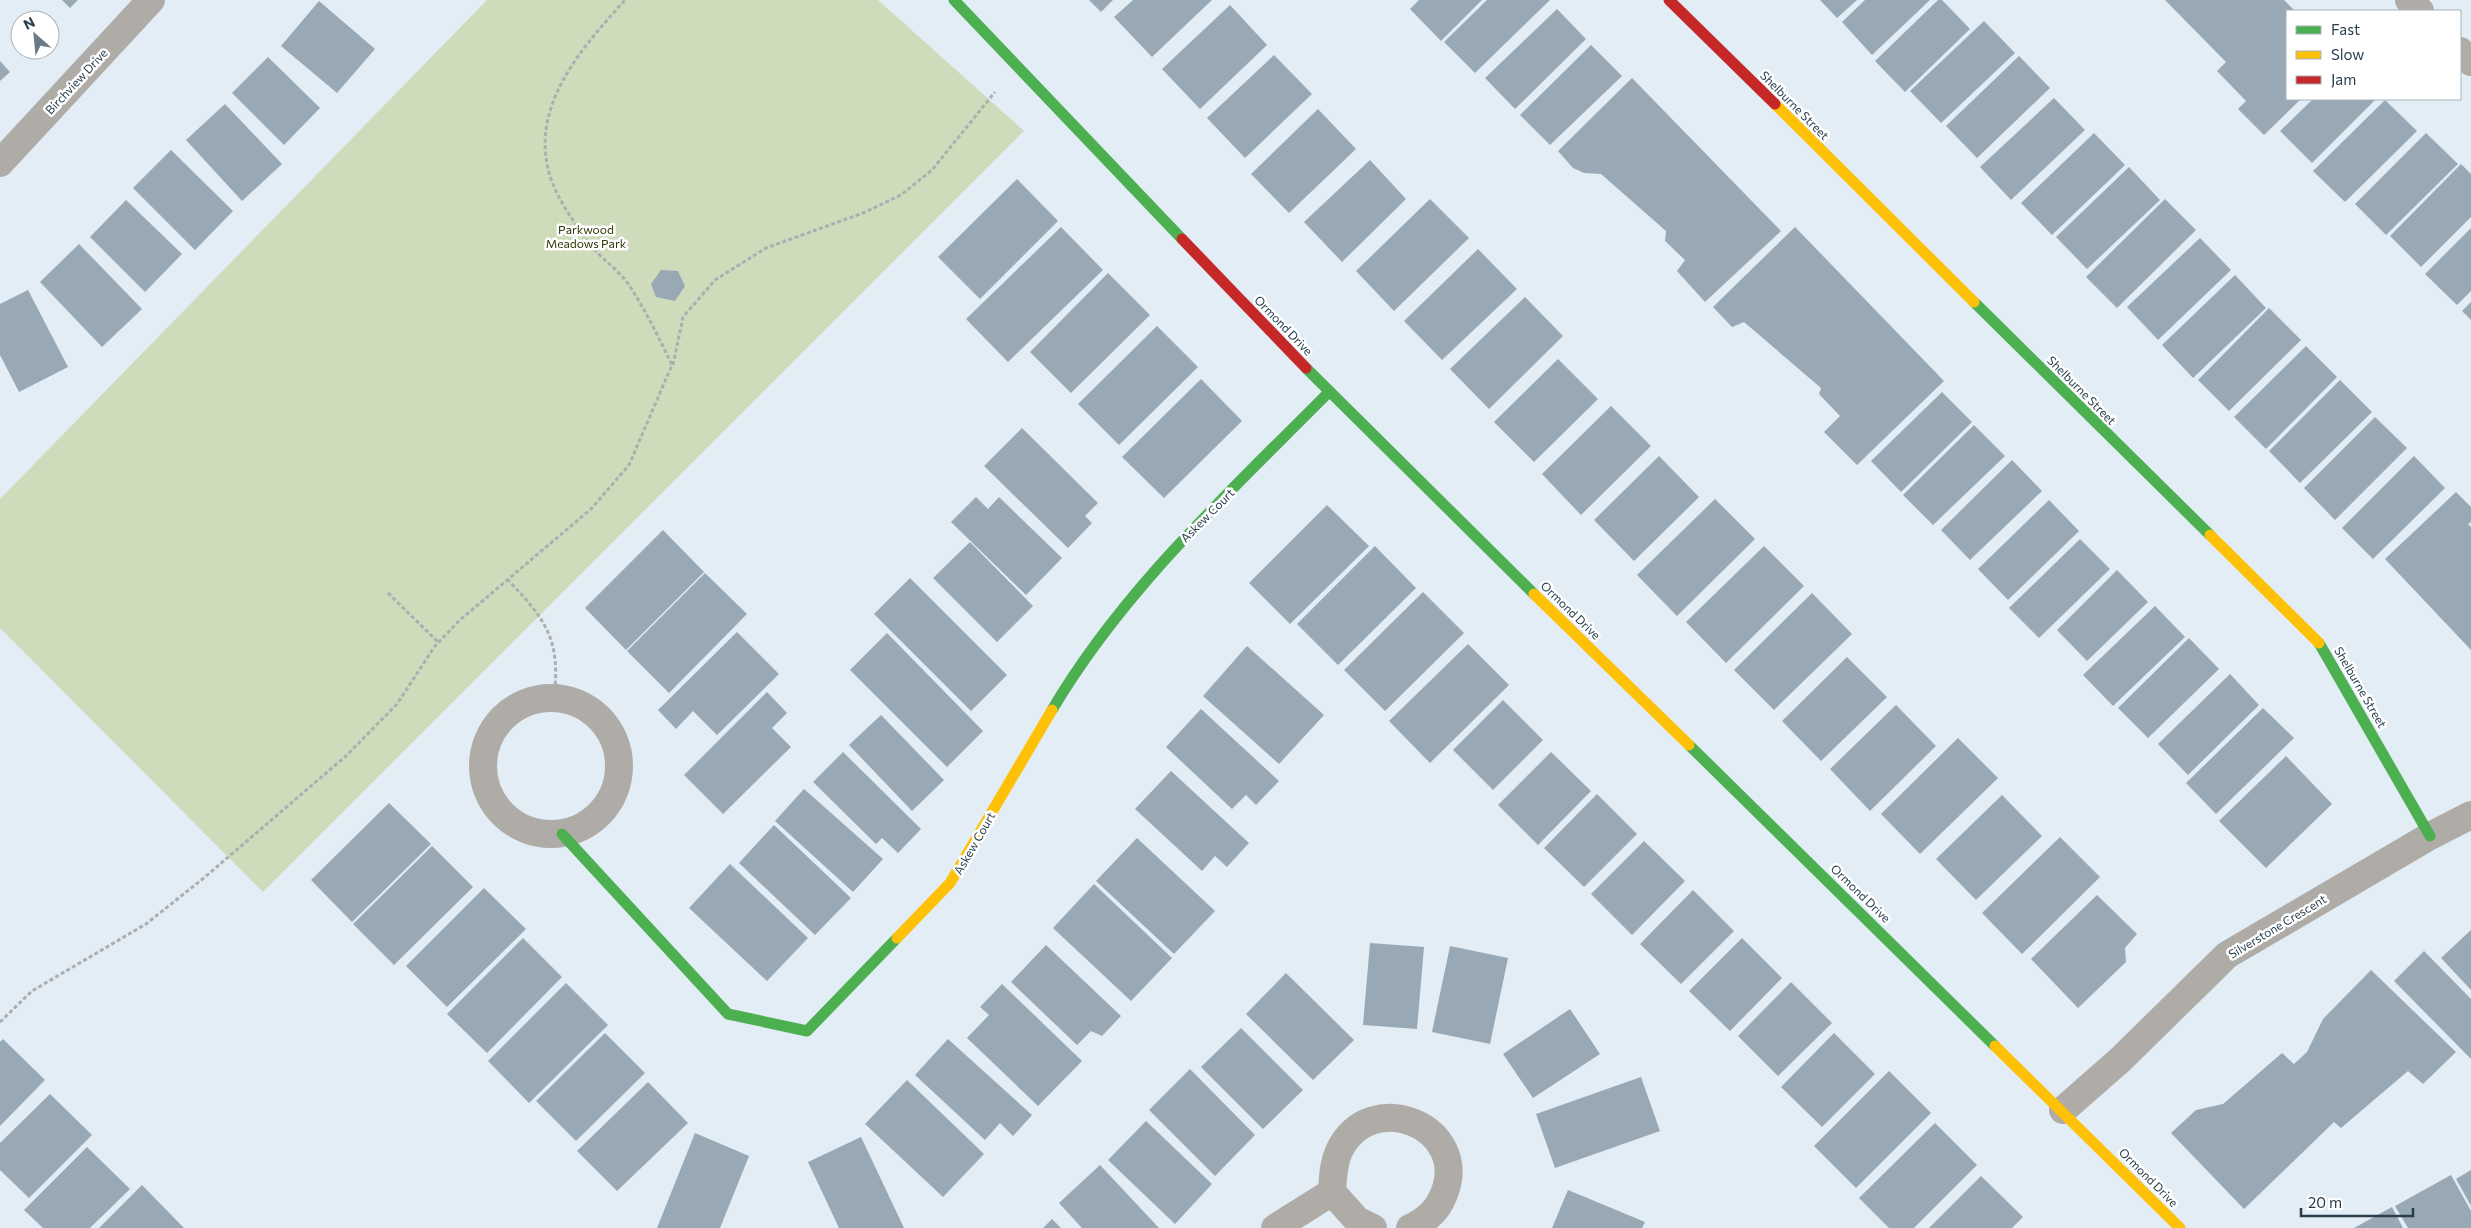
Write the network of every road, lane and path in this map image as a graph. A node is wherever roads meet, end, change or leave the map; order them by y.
1 (151, 0) edge
2 (625, 0) edge
3 (954, 0) edge
4 (1669, 0) edge
5 (2409, 0) edge
6 (2419, 10) edge
7 (2461, 52) edge
8 (2471, 62) edge
9 (995, 92) dead end
10 (0, 163) edge
11 (672, 365) junction
12 (1329, 392) junction
13 (507, 579) junction
14 (388, 593) dead end
15 (439, 642) junction
16 (554, 698) junction
17 (2471, 815) edge
18 (562, 834) junction
19 (2430, 836) junction
20 (0, 1022) edge
21 (2063, 1110) junction
22 (1332, 1192) junction
23 (1275, 1228) edge
24 (1373, 1228) edge
25 (1410, 1228) edge
26 (2180, 1228) edge

1 - 10 street, Birchview Drive
2 - 11 path
3 - 12 street, Ormond Drive
4 - 19 street, Shelburne Street
5 - 6 street
7 - 8 street
9 - 11 path
11 - 13 path
12 - 18 street, Askew Court
12 - 21 street, Ormond Drive
13 - 15 path
13 - 16 path
14 - 15 path
15 - 20 path
16 - 18 street
16 - 18 street
17 - 19 street, Silverstone Crescent
19 - 21 street, Silverstone Crescent
21 - 26 street, Ormond Drive
22 - 23 street
22 - 24 street
22 - 25 street

